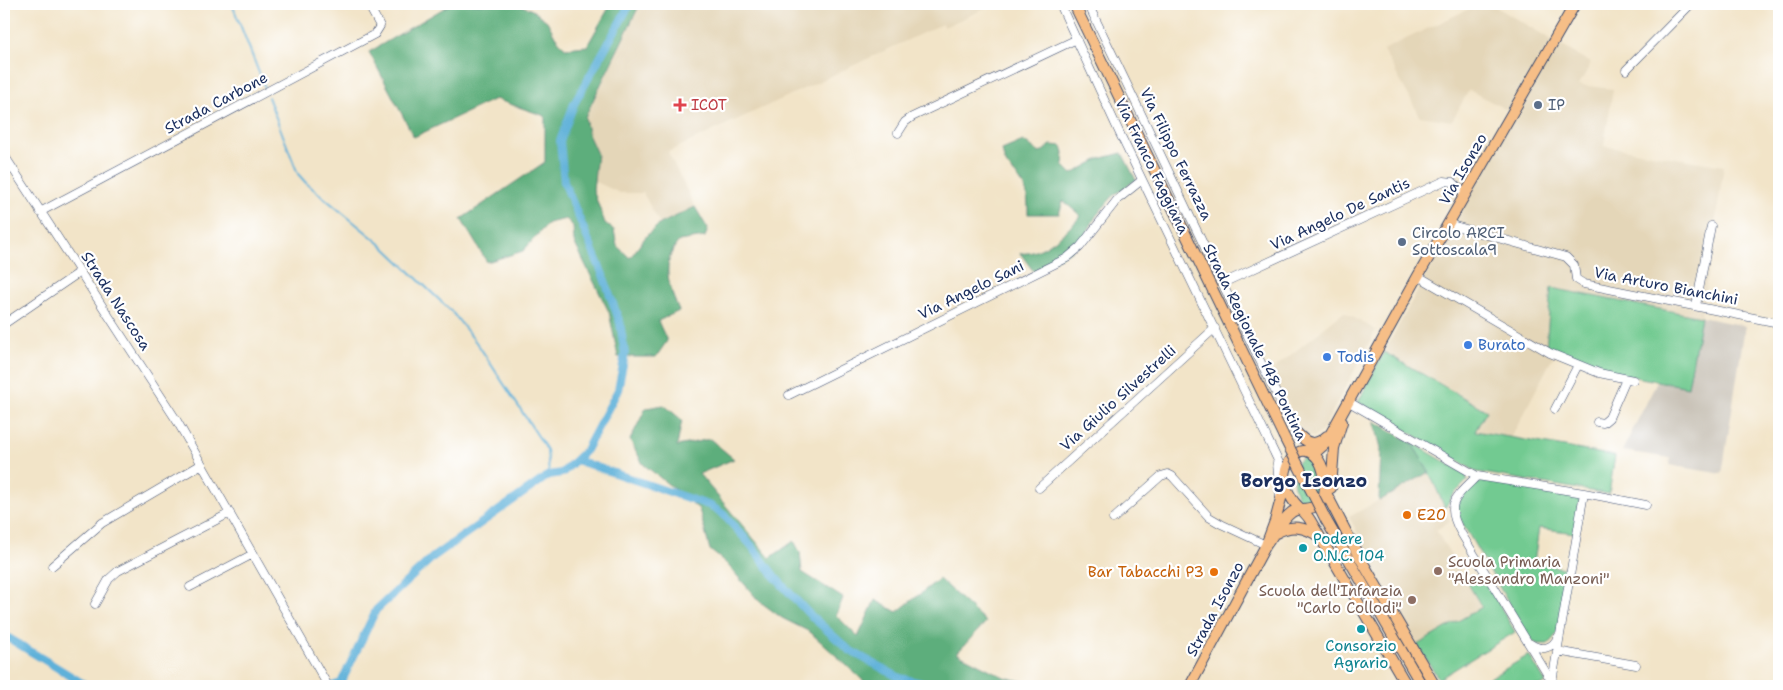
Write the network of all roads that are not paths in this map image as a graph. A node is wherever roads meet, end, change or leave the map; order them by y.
1 (368, 4) edge
2 (1060, 4) edge
3 (1074, 4) edge
4 (1088, 4) edge
5 (1575, 4) edge
6 (1691, 4) edge
7 (1076, 39) junction
8 (1626, 70) dead end
9 (898, 133) dead end
10 (4, 155) edge
11 (1142, 180) junction
12 (1466, 194) junction
13 (40, 212) junction
14 (1448, 224) junction
15 (1710, 226) dead end
16 (80, 272) junction
17 (1418, 276) junction
18 (1223, 283) junction
19 (1696, 306) junction
20 (1779, 323) edge
21 (4, 324) edge
22 (1215, 328) junction
23 (1578, 365) junction
24 (789, 395) dead end
25 (1349, 402) junction
26 (1555, 409) dead end
27 (1597, 422) dead end
28 (1297, 433) junction
29 (1333, 436) junction
30 (1273, 449) junction
31 (1309, 452) junction
32 (202, 464) junction
33 (1322, 468) junction
34 (1477, 476) junction
35 (1285, 478) junction
36 (1039, 488) dead end
37 (1325, 491) junction
38 (1584, 493) junction
39 (1281, 502) junction
40 (1332, 504) junction
41 (1646, 505) dead end
42 (1302, 509) junction
43 (230, 514) junction
44 (1113, 519) dead end
45 (1276, 533) junction
46 (1318, 536) junction
47 (1266, 545) junction
48 (253, 554) junction
49 (52, 566) dead end
50 (190, 588) dead end
51 (95, 604) dead end
52 (1562, 626) junction
53 (1529, 643) junction
54 (1557, 651) junction
55 (1636, 665) dead end
56 (326, 683) edge
57 (1550, 685) edge
58 (1190, 686) edge
59 (1407, 686) edge
60 (1422, 686) edge
61 (1434, 686) edge

1 - 13 street, Strada Carbone
2 - 7 street, Via Franco Faggiana
3 - 60 main road, Strada Regionale 148 Pontina, bridge
4 - 18 street, Via Filippo Ferrazza
5 - 12 main road, Via Isonzo
6 - 8 street
7 - 9 street
7 - 11 street, Via Franco Faggiana
10 - 13 street, Strada Nascosa
11 - 22 street, Via Franco Faggiana
11 - 24 street, Via Angelo Sani
12 - 14 main road, Via Isonzo
12 - 18 street, Via Angelo De Santis
13 - 16 street, Strada Nascosa
14 - 17 main road, Via Isonzo
14 - 19 street, Via Arturo Bianchini
15 - 19 street
16 - 21 street
16 - 32 street, Strada Nascosa
17 - 23 street
17 - 25 main road, Via Isonzo
18 - 28 street, Via Filippo Ferrazza
19 - 20 street, Via Arturo Bianchini
22 - 30 street, Via Franco Faggiana
22 - 36 street, Via Giulio Silvestrelli
23 - 26 street
23 - 27 street
25 - 29 main road, Via Isonzo
25 - 34 street
28 - 29 main road
28 - 31 street, Via Filippo Ferrazza
29 - 31 main road
29 - 33 main road
29 - 40 main road
30 - 35 street, Via Franco Faggiana
30 - 39 street
31 - 33 main road
31 - 35 main road
32 - 43 street, Strada Nascosa
32 - 49 street
33 - 37 main road
34 - 38 street
34 - 53 street
35 - 39 main road
35 - 42 main road
37 - 40 main road
37 - 42 main road
38 - 41 street
38 - 52 street
39 - 47 main road
40 - 61 main road
42 - 45 main road
42 - 46 main road
43 - 48 street, Strada Nascosa
43 - 51 street
44 - 47 street
45 - 46 main road
45 - 47 main road
46 - 59 main road
47 - 58 main road, Strada Isonzo
48 - 50 street
48 - 56 street, Strada Nascosa
52 - 53 street
52 - 54 street
53 - 57 street
54 - 55 street
54 - 57 street

